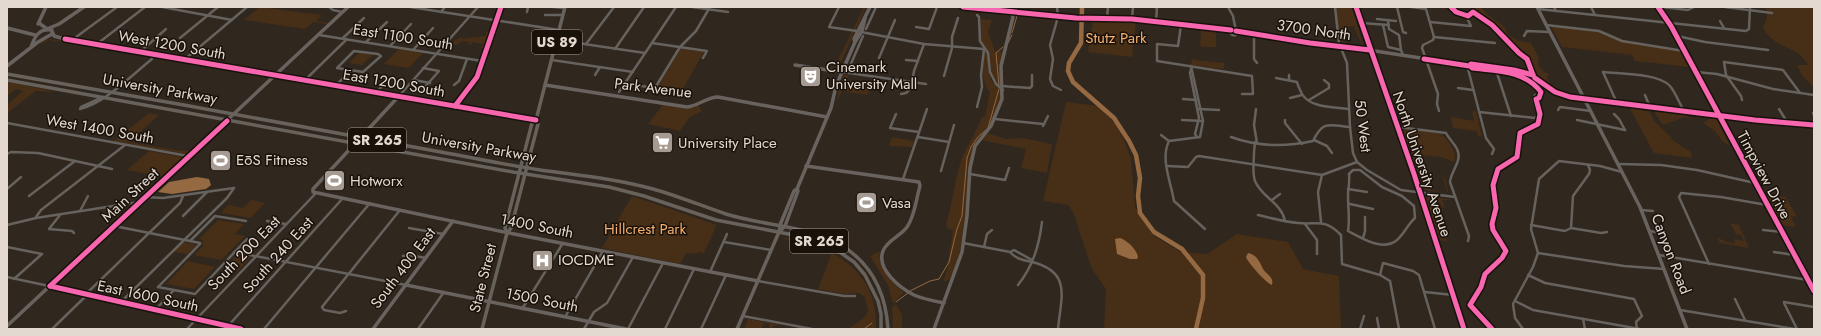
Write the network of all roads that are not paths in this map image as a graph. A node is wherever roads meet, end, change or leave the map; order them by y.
1 (46, 7) edge
2 (84, 7) edge
3 (117, 7) edge
4 (145, 7) edge
5 (162, 7) edge
6 (218, 7) edge
7 (247, 7) edge
8 (329, 7) edge
9 (348, 7) edge
10 (412, 7) edge
11 (445, 7) edge
12 (478, 7) edge
13 (501, 7) edge
14 (528, 7) edge
15 (553, 7) edge
16 (614, 7) edge
17 (644, 7) edge
18 (676, 7) edge
19 (692, 7) edge
20 (839, 7) edge
21 (870, 7) edge
22 (876, 7) edge
23 (937, 7) edge
24 (963, 7) edge
25 (1010, 7) edge
26 (1057, 7) edge
27 (1108, 7) edge
28 (1133, 7) edge
29 (1155, 7) edge
30 (1228, 7) edge
31 (1334, 7) edge
32 (1356, 7) edge
33 (1397, 7) edge
34 (1411, 7) edge
35 (1554, 7) edge
36 (1591, 7) edge
37 (1658, 7) edge
38 (1662, 7) edge
39 (1694, 7) edge
40 (1725, 7) edge
41 (565, 8) edge
42 (710, 8) edge
43 (1538, 8) edge
44 (1750, 9) edge
45 (1556, 11) junction
46 (343, 12) junction
47 (441, 12) junction
48 (527, 12) dead end
49 (728, 12) dead end
50 (1013, 12) junction
51 (867, 13) junction
52 (1772, 13) dead end
53 (873, 14) junction
54 (545, 15) dead end
55 (563, 15) junction
56 (977, 15) dead end
57 (207, 16) junction
58 (470, 16) junction
59 (1595, 16) junction
60 (1058, 17) junction
61 (364, 18) dead end
62 (958, 18) dead end
63 (1377, 18) dead end
64 (1467, 18) dead end
65 (1107, 19) junction
66 (1132, 19) junction
67 (66, 20) junction
68 (232, 20) junction
69 (497, 20) junction
70 (895, 20) dead end
71 (1388, 20) junction
72 (1396, 21) dead end
73 (1720, 21) dead end
74 (387, 22) dead end
75 (1156, 22) junction
76 (1430, 22) junction
77 (38, 23) junction
78 (865, 23) junction
79 (1360, 23) junction
80 (411, 24) dead end
81 (1669, 24) junction
82 (1181, 25) junction
83 (1234, 25) junction
84 (1383, 25) junction
85 (1389, 25) junction
86 (1546, 25) junction
87 (916, 27) dead end
88 (7, 28) edge
89 (434, 28) dead end
90 (1724, 28) junction
91 (47, 29) junction
92 (166, 29) dead end
93 (866, 29) dead end
94 (559, 30) junction
95 (24, 31) junction
96 (41, 31) junction
97 (1231, 31) junction
98 (53, 32) junction
99 (859, 32) junction
100 (1236, 32) junction
101 (1550, 32) junction
102 (1406, 33) dead end
103 (319, 35) junction
104 (1254, 35) junction
105 (34, 36) junction
106 (863, 36) dead end
107 (1524, 36) dead end
108 (1676, 36) junction
109 (888, 37) junction
110 (1434, 37) junction
111 (44, 38) junction
112 (180, 38) dead end
113 (342, 38) junction
114 (65, 39) junction
115 (347, 39) junction
116 (72, 40) junction
117 (557, 40) junction
118 (366, 42) junction
119 (652, 43) junction
120 (1495, 43) dead end
121 (97, 44) junction
122 (586, 44) junction
123 (924, 44) junction
124 (390, 46) junction
125 (952, 46) junction
126 (31, 47) junction
127 (680, 47) junction
128 (1341, 47) junction
129 (852, 48) junction
130 (615, 49) junction
131 (858, 49) junction
132 (984, 49) junction
133 (413, 50) junction
134 (1370, 50) junction
135 (1401, 50) junction
136 (1768, 50) dead end
137 (1684, 51) junction
138 (140, 52) junction
139 (645, 53) junction
140 (436, 54) junction
141 (1403, 55) junction
142 (703, 58) dead end
143 (879, 58) dead end
144 (152, 59) dead end
145 (467, 59) junction
146 (1424, 59) junction
147 (184, 60) junction
148 (552, 60) junction
149 (906, 60) dead end
150 (483, 61) junction
151 (846, 61) junction
152 (918, 61) junction
153 (852, 62) junction
154 (1257, 63) dead end
155 (795, 65) dead end
156 (7, 66) edge
157 (850, 66) dead end
158 (1467, 66) junction
159 (600, 67) junction
160 (423, 68) junction
161 (1191, 68) junction
162 (351, 70) junction
163 (1496, 70) junction
164 (633, 72) junction
165 (841, 72) junction
166 (1696, 72) junction
167 (7, 74) edge
168 (276, 75) junction
169 (595, 75) dead end
170 (1032, 75) dead end
171 (1289, 75) dead end
172 (944, 76) dead end
173 (1728, 77) junction
174 (1276, 78) dead end
175 (7, 80) edge
176 (305, 80) junction
177 (413, 80) junction
178 (1289, 80) junction
179 (1324, 80) dead end
180 (913, 82) junction
181 (430, 83) junction
182 (384, 84) dead end
183 (546, 84) junction
184 (625, 84) junction
185 (926, 84) dead end
186 (336, 85) junction
187 (454, 85) dead end
188 (424, 88) dead end
189 (655, 88) junction
190 (1003, 88) junction
191 (1458, 88) dead end
192 (659, 89) dead end
193 (1061, 90) dead end
194 (1473, 90) junction
195 (109, 92) junction
196 (377, 92) junction
197 (619, 92) dead end
198 (1800, 93) junction
199 (901, 94) dead end
200 (1242, 94) dead end
201 (1302, 95) junction
202 (1535, 95) dead end
203 (1645, 95) dead end
204 (1814, 95) edge
205 (399, 96) junction
206 (103, 97) junction
207 (1290, 98) dead end
208 (1183, 99) dead end
209 (1585, 99) junction
210 (1197, 100) junction
211 (1309, 100) junction
212 (1742, 100) dead end
213 (1617, 103) junction
214 (455, 106) junction
215 (977, 107) dead end
216 (1650, 107) junction
217 (927, 109) dead end
218 (1199, 109) junction
219 (1256, 109) dead end
220 (1348, 109) junction
221 (1779, 109) dead end
222 (1218, 110) dead end
223 (1558, 110) dead end
224 (1439, 111) dead end
225 (1684, 111) junction
226 (1479, 112) junction
227 (1592, 112) junction
228 (234, 114) junction
229 (896, 114) dead end
230 (1614, 114) dead end
231 (1718, 115) junction
232 (827, 116) junction
233 (1048, 116) dead end
234 (1511, 116) junction
235 (995, 119) junction
236 (227, 120) junction
237 (536, 120) junction
238 (1182, 120) dead end
239 (1285, 120) dead end
240 (1578, 120) dead end
241 (1198, 121) junction
242 (1203, 121) junction
243 (1787, 122) junction
244 (7, 123) edge
245 (954, 125) dead end
246 (1599, 125) junction
247 (1814, 125) edge
248 (1350, 127) junction
249 (1398, 127) junction
250 (919, 132) junction
251 (1160, 135) dead end
252 (1197, 137) junction
253 (1231, 137) dead end
254 (361, 138) junction
255 (918, 138) junction
256 (1314, 140) junction
257 (1169, 141) junction
258 (949, 142) junction
259 (1256, 142) junction
260 (355, 144) junction
261 (1302, 144) junction
262 (125, 145) junction
263 (1332, 153) dead end
264 (7, 154) edge
265 (1492, 154) dead end
266 (188, 156) junction
267 (76, 161) junction
268 (1357, 162) junction
269 (1618, 164) junction
270 (1253, 165) junction
271 (1588, 165) junction
272 (99, 166) junction
273 (806, 166) junction
274 (1167, 166) junction
275 (520, 167) junction
276 (527, 168) junction
277 (1009, 168) dead end
278 (112, 169) dead end
279 (941, 171) dead end
280 (519, 173) junction
281 (1623, 173) junction
282 (525, 174) junction
283 (970, 174) junction
284 (1322, 175) junction
285 (22, 177) dead end
286 (903, 179) junction
287 (1381, 179) junction
288 (1755, 183) junction
289 (1377, 184) junction
290 (7, 189) edge
291 (797, 189) junction
292 (1348, 189) junction
293 (207, 192) junction
294 (314, 192) junction
295 (1367, 192) dead end
296 (1420, 193) junction
297 (1280, 194) dead end
298 (29, 196) dead end
299 (88, 196) dead end
300 (145, 196) junction
301 (183, 196) junction
302 (1455, 197) junction
303 (344, 198) junction
304 (1272, 200) junction
305 (140, 202) junction
306 (370, 203) junction
307 (1350, 204) junction
308 (1767, 205) junction
309 (1373, 209) dead end
310 (1641, 209) junction
311 (400, 210) junction
312 (80, 211) junction
313 (1653, 211) dead end
314 (60, 214) junction
315 (1258, 215) dead end
316 (183, 216) dead end
317 (1365, 217) dead end
318 (36, 218) junction
319 (267, 221) dead end
320 (453, 221) junction
321 (1285, 221) junction
322 (246, 222) dead end
323 (1042, 222) dead end
324 (1321, 222) junction
325 (286, 224) junction
326 (1305, 224) junction
327 (7, 225) edge
328 (780, 225) junction
329 (114, 226) junction
330 (785, 226) junction
331 (1531, 226) junction
332 (409, 228) dead end
333 (1571, 228) junction
334 (1205, 229) dead end
335 (992, 230) dead end
336 (1763, 230) dead end
337 (1649, 231) junction
338 (507, 232) junction
339 (779, 232) junction
340 (1607, 232) dead end
341 (1782, 232) junction
342 (74, 233) dead end
343 (148, 233) junction
344 (1660, 233) dead end
345 (443, 234) junction
346 (728, 234) dead end
347 (1363, 238) junction
348 (247, 239) dead end
349 (182, 240) junction
350 (1468, 241) dead end
351 (190, 242) junction
352 (724, 242) junction
353 (563, 243) junction
354 (962, 243) junction
355 (7, 247) edge
356 (984, 247) junction
357 (771, 250) junction
358 (603, 251) junction
359 (234, 252) junction
360 (1010, 252) junction
361 (1538, 252) junction
362 (1774, 252) dead end
363 (1317, 254) dead end
364 (1658, 255) junction
365 (1794, 255) junction
366 (256, 256) junction
367 (403, 256) dead end
368 (633, 257) junction
369 (426, 258) junction
370 (1033, 261) junction
371 (286, 262) junction
372 (663, 263) junction
373 (1709, 264) junction
374 (316, 268) junction
375 (694, 269) junction
376 (1664, 269) junction
377 (710, 272) junction
378 (348, 274) junction
379 (726, 275) junction
380 (1380, 275) junction
381 (1528, 276) junction
382 (7, 278) edge
383 (14, 279) junction
384 (1808, 280) junction
385 (758, 281) junction
386 (1814, 281) edge
387 (406, 285) junction
388 (1018, 285) dead end
389 (50, 286) junction
390 (174, 290) junction
391 (1814, 291) edge
392 (444, 292) junction
393 (1425, 292) junction
394 (86, 295) junction
395 (1453, 295) junction
396 (855, 296) dead end
397 (1735, 299) dead end
398 (1514, 301) junction
399 (121, 302) junction
400 (490, 302) junction
401 (944, 303) junction
402 (1814, 307) edge
403 (522, 309) junction
404 (155, 310) junction
405 (1679, 310) junction
406 (346, 312) dead end
407 (742, 316) junction
408 (1364, 316) dead end
409 (565, 317) junction
410 (1377, 318) dead end
411 (196, 319) junction
412 (1583, 319) junction
413 (1745, 321) junction
414 (588, 322) junction
415 (7, 326) edge
416 (228, 326) junction
417 (52, 329) edge
418 (187, 329) edge
419 (242, 329) edge
420 (264, 329) edge
421 (373, 329) edge
422 (418, 329) edge
423 (482, 329) edge
424 (584, 329) edge
425 (627, 329) edge
426 (665, 329) edge
427 (701, 329) edge
428 (737, 329) edge
429 (812, 329) edge
430 (881, 329) edge
431 (888, 329) edge
432 (934, 329) edge
433 (1058, 329) edge
434 (1360, 329) edge
435 (1379, 329) edge
436 (1399, 329) edge
437 (1435, 329) edge
438 (1464, 329) edge
439 (1522, 329) edge
440 (1585, 329) edge
441 (1638, 329) edge
442 (1687, 329) edge
443 (1796, 329) edge

1 - 77 street
2 - 67 street
3 - 116 street
4 - 121 street
5 - 57 street
6 - 57 street
7 - 68 street
8 - 46 street
9 - 46 street, Main Street
10 - 47 street
11 - 47 street
12 - 58 street, South 200 East
13 - 69 street
14 - 48 street
15 - 41 street
16 - 122 street
17 - 130 street
18 - 119 street
19 - 42 street
20 - 99 street
21 - 51 street
22 - 53 street
23 - 87 street
24 - 50 street, 3700 North
25 - 50 street
26 - 60 street
27 - 65 street
28 - 66 street
29 - 75 street
30 - 83 street
31 - 128 street, 50 West
32 - 79 highway, North University Avenue
33 - 102 street
34 - 76 street
35 - 45 street
36 - 59 street
37 - 81 street, Timpview Drive
38 - 39 street
40 - 44 street
41 - 55 main road, State Street / US 89
42 - 49 street
42 - 127 street
43 - 45 street
43 - 86 street, Canyon Road
44 - 52 street
44 - 90 street
45 - 59 street
46 - 103 street, Main Street
47 - 58 street
50 - 60 street, 3700 North
50 - 190 street
51 - 53 street
51 - 78 street
53 - 78 street
54 - 55 street
55 - 94 main road, State Street / US 89
56 - 132 street
57 - 68 street
57 - 112 street
58 - 69 street
58 - 140 street, South 200 East
59 - 81 street
60 - 65 street, 3700 North
60 - 193 street
61 - 113 street
62 - 125 street
63 - 71 street
64 - 76 street
65 - 66 street, 3700 North
66 - 75 street, 3700 North
67 - 91 street
67 - 98 street
68 - 147 street
69 - 94 street
69 - 150 street
70 - 109 street
71 - 72 street
71 - 85 street
73 - 90 street
74 - 118 street
75 - 82 street, 3700 North
76 - 110 street
77 - 91 street, West 1200 South
77 - 96 street
78 - 93 street
78 - 99 street
79 - 84 street
79 - 134 highway, North University Avenue
80 - 124 street
81 - 90 street
81 - 108 street, Timpview Drive
82 - 97 street, 3700 North
82 - 161 street
83 - 97 street
83 - 100 street
84 - 85 street
84 - 135 street
85 - 135 street
86 - 101 street, Canyon Road
86 - 137 street
88 - 95 street
89 - 133 street
91 - 96 street
91 - 98 street, West 1200 South
92 - 138 street
94 - 117 main road, State Street / US 89
95 - 96 street
95 - 105 street, West 1200 South
96 - 105 street
97 - 100 street, 3700 North
98 - 111 street
98 - 114 street, West 1200 South
99 - 109 street
99 - 129 street
100 - 104 street, 3700 North
101 - 107 street
101 - 209 street, Canyon Road
103 - 113 street, East 1100 South
103 - 168 street, Main Street
104 - 128 street, 3700 North
104 - 154 street
105 - 111 street, West 1200 South
105 - 126 street
106 - 131 street
108 - 136 street
108 - 137 street, Timpview Drive
109 - 123 street
109 - 143 street
110 - 120 street
110 - 146 street
111 - 114 street, West 1200 South
111 - 126 street
113 - 115 street, East 1100 South
114 - 116 street, West 1200 South
115 - 118 street, East 1100 South
115 - 176 street
116 - 121 street, West 1200 South
117 - 122 street
117 - 148 main road, State Street / US 89
118 - 124 street, East 1100 South
119 - 127 street
119 - 139 street
121 - 138 street, West 1200 South
122 - 130 street
123 - 125 street
123 - 152 street
124 - 133 street, East 1100 South
125 - 132 street
125 - 172 street
126 - 156 street
127 - 142 street
127 - 189 street
128 - 134 street, 3700 North
128 - 220 street, 50 West
129 - 131 street
129 - 151 street
130 - 139 street
131 - 153 street
132 - 190 street
132 - 215 street
133 - 140 street, East 1100 South
134 - 141 street, 3700 North
134 - 249 highway, North University Avenue
135 - 141 street
137 - 166 street, Timpview Drive
138 - 147 street, West 1200 South
139 - 164 street
140 - 145 street, East 1100 South
140 - 160 street, South 200 East
141 - 146 street, 3700 North
144 - 195 street
145 - 150 street, East 1100 South
145 - 187 street
146 - 158 street, 3700 North
146 - 224 street
147 - 168 street, West 1200 South
148 - 159 street
148 - 183 main road, State Street / US 89
149 - 152 street
150 - 214 street
151 - 153 street
151 - 165 street
152 - 180 street
153 - 157 street
155 - 165 street
158 - 163 street, 3700 North
158 - 194 street
159 - 164 street
159 - 169 street
160 - 177 street, South 200 East
160 - 181 street
161 - 200 street
161 - 210 street
162 - 162 street
162 - 186 street
163 - 209 street, 3700 North
163 - 234 street
164 - 184 street
165 - 180 street
165 - 232 street
166 - 173 street
166 - 231 street, Timpview Drive
167 - 195 main road, University Parkway / SR 265
168 - 176 street, East 1200 South
168 - 228 street, Main Street
170 - 190 street
171 - 178 street
173 - 198 street
173 - 198 street
173 - 212 street
174 - 178 street
175 - 206 main road, University Parkway / SR 265
176 - 186 street, East 1200 South
177 - 181 street
177 - 205 street, South 200 East
178 - 201 street
179 - 211 street
180 - 185 street
180 - 199 street
181 - 188 street
182 - 196 street
183 - 232 street, Park Avenue
183 - 237 main road, State Street / US 89
184 - 189 street
184 - 197 street
186 - 196 street, East 1200 South
189 - 192 street
190 - 235 street
191 - 194 street
194 - 226 street
195 - 206 street
195 - 228 main road, University Parkway / SR 265
196 - 205 street, East 1200 South
198 - 204 street
201 - 207 street
201 - 211 street
202 - 234 street
203 - 216 street
205 - 214 street, East 1200 South
205 - 254 street, South 200 East
206 - 206 street
206 - 236 main road, University Parkway / SR 265
208 - 210 street
209 - 213 street, 3700 North
209 - 227 street, Canyon Road
210 - 218 street
211 - 220 street
213 - 216 street, 3700 North
213 - 225 street
214 - 237 street, East 1200 South
216 - 225 street, 3700 North
217 - 250 street
218 - 222 street
218 - 241 street
218 - 242 street
219 - 259 street
220 - 248 street, 50 West
221 - 243 street
223 - 227 street
225 - 231 street, 3700 North
226 - 234 street
226 - 265 street
227 - 246 street, Canyon Road
228 - 236 street, Main Street
228 - 254 main road, University Parkway / SR 265
229 - 250 street
230 - 246 street
231 - 243 street, 3700 North
231 - 288 street, Timpview Drive
232 - 273 street
233 - 235 street
235 - 283 street
236 - 260 main road, University Parkway / SR 265
236 - 266 street, Main Street
237 - 275 main road, State Street / US 89
237 - 276 main road, State Street / US 89
238 - 241 street
239 - 261 street
240 - 246 street
241 - 242 street
241 - 252 street
242 - 252 street
243 - 247 street, 3700 North
244 - 262 street, West 1400 South
245 - 258 street
246 - 269 street, Canyon Road
248 - 256 street
248 - 268 street, 50 West
249 - 296 highway, North University Avenue
249 - 302 street
250 - 255 street
251 - 257 street
252 - 257 street
253 - 259 street
254 - 260 street, South 200 East
254 - 275 main road, University Parkway / SR 265
255 - 258 street
255 - 286 street
256 - 261 street
256 - 263 street
257 - 274 street
258 - 279 street
259 - 261 street
259 - 270 street
260 - 280 main road, University Parkway / SR 265
260 - 294 street, South 200 East
262 - 266 street, West 1400 South
262 - 272 street
264 - 267 street
266 - 300 street, Main Street
267 - 272 street
267 - 298 street
268 - 284 street
268 - 287 street, 50 West
269 - 281 street, Canyon Road
269 - 288 street
270 - 274 street
270 - 284 street
270 - 304 street
271 - 281 street
271 - 331 street
271 - 333 street
272 - 278 street
272 - 318 street
273 - 286 street
273 - 291 street
274 - 334 street
275 - 276 main road, University Parkway / SR 265
275 - 280 main road, State Street / US 89
276 - 282 main road, State Street / US 89
276 - 328 main road, University Parkway / SR 265
277 - 283 street
280 - 282 main road, University Parkway / SR 265
280 - 338 main road, State Street / US 89
281 - 310 street, Canyon Road
282 - 338 main road, State Street / US 89
282 - 339 main road, University Parkway / SR 265
283 - 354 street
284 - 324 street
285 - 290 street
286 - 401 street
287 - 289 street
287 - 296 street, 50 West
288 - 308 street, Timpview Drive
289 - 292 street
289 - 347 street
291 - 328 street
291 - 330 street
292 - 295 street
292 - 307 street
293 - 301 street
293 - 316 street
293 - 349 street
294 - 303 street, 1400 South
294 - 325 street, South 200 East
296 - 302 street, 50 West
296 - 395 highway, North University Avenue
297 - 304 street
299 - 312 street
300 - 301 street
300 - 305 street, Main Street
301 - 343 street
302 - 350 street
303 - 306 street, 1400 South
303 - 371 street, South 240 East
304 - 321 street
305 - 312 street
305 - 329 street, Main Street
306 - 311 street, 1400 South
306 - 374 street
307 - 309 street
307 - 347 street
308 - 341 street, Timpview Drive
308 - 373 street
310 - 313 street
310 - 337 street, Canyon Road
311 - 320 street, 1400 South
311 - 378 street
312 - 314 street
314 - 318 street
314 - 342 street
315 - 321 street
317 - 347 street
318 - 327 street
319 - 325 street
320 - 338 street, 1400 South
320 - 345 street, South 400 East
321 - 326 street
322 - 351 street
323 - 370 street
324 - 326 street
324 - 380 street
325 - 366 street, South 200 East
326 - 363 street
328 - 330 main road, University Parkway / SR 265
328 - 339 street
329 - 343 street
329 - 389 street, Main Street
330 - 339 street
330 - 431 main road, University Parkway / SR 265
331 - 333 street
331 - 361 street
332 - 345 street
333 - 340 street
335 - 356 street
336 - 341 street
337 - 344 street
337 - 364 street, Canyon Road
338 - 353 street, 1400 South
338 - 400 main road, State Street / US 89
339 - 357 street
339 - 430 main road, University Parkway / SR 265
341 - 365 street, Timpview Drive
343 - 349 street
343 - 394 street
345 - 369 street, South 400 East
346 - 352 street
348 - 359 street
349 - 351 street
349 - 399 street
351 - 390 street
352 - 357 street
352 - 377 street
353 - 358 street, 1400 South
353 - 403 street
354 - 356 street
354 - 401 street
355 - 383 street
356 - 360 street
357 - 385 street
358 - 368 street, 1400 South
358 - 409 street
359 - 366 street
359 - 390 street
360 - 370 street
360 - 370 street
361 - 376 street
361 - 381 street
362 - 365 street
364 - 373 street
364 - 376 street, Canyon Road
365 - 384 street, Timpview Drive
366 - 371 street
366 - 411 street, South 200 East
367 - 369 street
368 - 372 street, 1400 South
368 - 414 street
369 - 387 street, South 400 East
370 - 388 street
370 - 433 street
371 - 374 street
371 - 416 street, South 240 East
372 - 375 street, 1400 South
372 - 425 street
373 - 384 street
374 - 378 street
374 - 420 street
375 - 377 street, 1400 South
375 - 426 street
376 - 405 street, Canyon Road
377 - 379 street, 1400 South
378 - 387 street
378 - 406 street
379 - 385 street, 1400 South
379 - 427 street
380 - 393 street
380 - 436 street
381 - 398 street
381 - 441 street
382 - 383 street
383 - 389 street
384 - 386 street
384 - 391 street, Timpview Drive
385 - 396 street
385 - 407 street
387 - 392 street, 1500 South
387 - 421 street, South 400 East
389 - 394 street, East 1600 South
389 - 415 street, Main Street
390 - 404 street
392 - 400 street, 1500 South
392 - 422 street
393 - 395 street
393 - 437 street
394 - 399 street, East 1600 South
394 - 417 street
395 - 438 highway, North University Avenue
397 - 413 street
398 - 412 street
398 - 439 street
399 - 404 street, East 1600 South
400 - 403 street, 1500 South
400 - 423 main road, State Street / US 89
401 - 432 street
402 - 443 street
403 - 409 street, 1500 South
404 - 411 street, East 1600 South
405 - 413 street
405 - 442 street, Canyon Road
407 - 428 street
407 - 429 street
408 - 434 street
409 - 414 street, 1500 South
410 - 435 street
411 - 416 street, East 1600 South
411 - 418 street, South 200 East
412 - 440 street
412 - 441 street
413 - 443 street
414 - 424 street
414 - 425 street, 1500 South
416 - 419 street, East 1600 South

